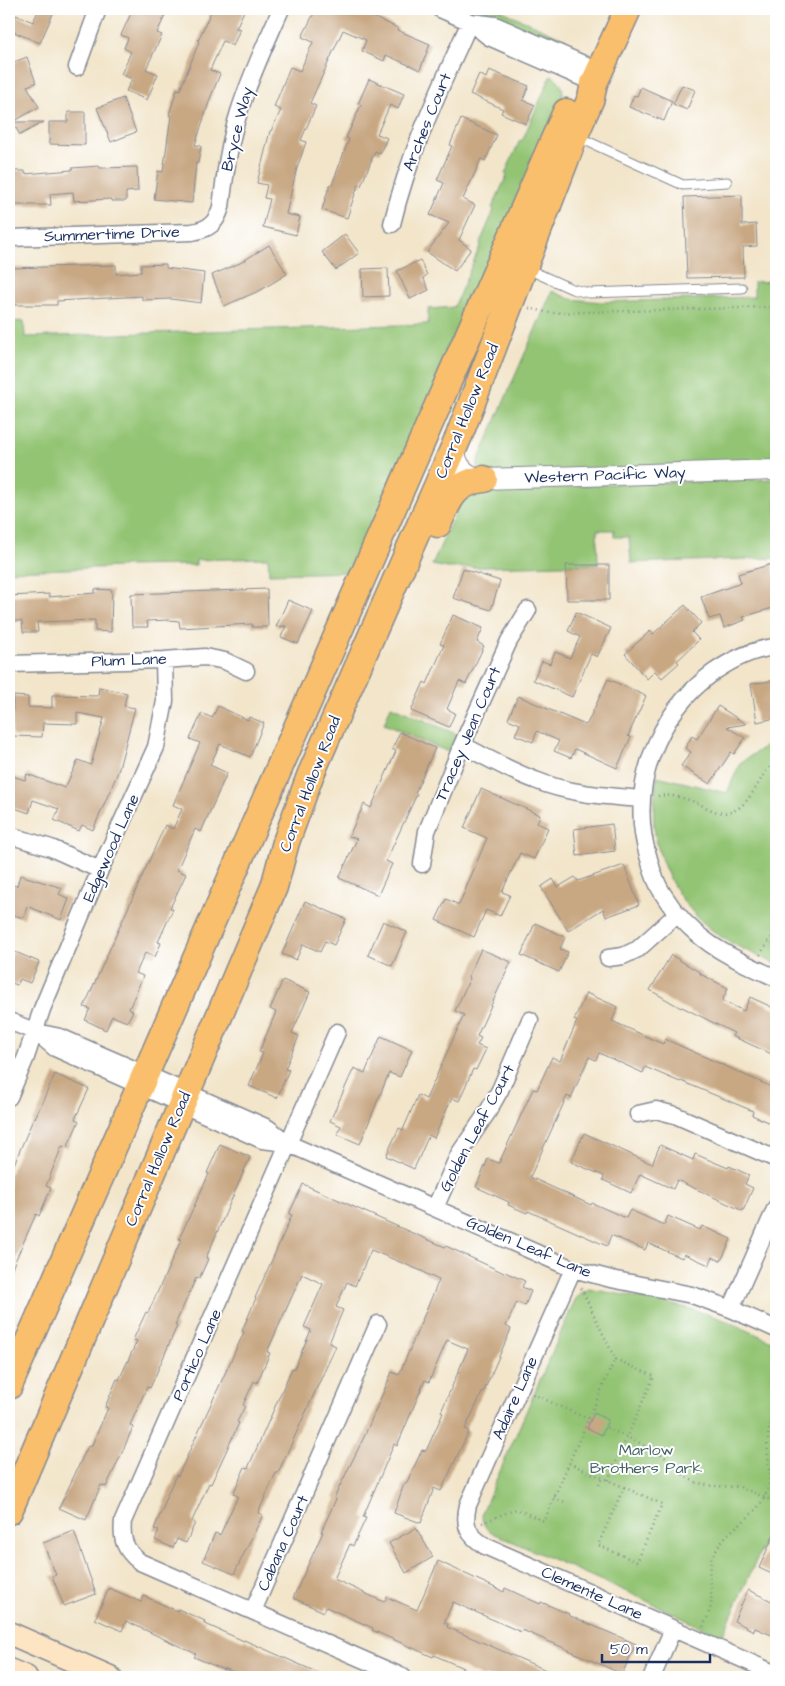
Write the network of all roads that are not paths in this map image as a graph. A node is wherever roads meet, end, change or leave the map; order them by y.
1 (98, 9) edge
2 (281, 9) edge
3 (440, 9) edge
4 (628, 9) edge
5 (470, 22) junction
6 (77, 67) dead end
7 (596, 77) junction
8 (575, 135) junction
9 (727, 182) dead end
10 (213, 224) joint
11 (392, 224) dead end
12 (9, 238) edge
13 (524, 268) junction
14 (742, 288) dead end
15 (446, 385) junction
16 (474, 397) junction
17 (455, 445) junction
18 (776, 470) edge
19 (484, 479) junction
20 (528, 610) dead end
21 (776, 647) edge
22 (164, 660) junction
23 (9, 664) edge
24 (246, 671) dead end
25 (462, 745) junction
26 (641, 799) junction
27 (9, 835) edge
28 (422, 864) dead end
29 (100, 870) junction
30 (274, 887) junction
31 (677, 914) junction
32 (608, 958) dead end
33 (776, 978) edge
34 (530, 1020) dead end
35 (9, 1021) edge
36 (36, 1032) junction
37 (337, 1032) dead end
38 (143, 1080) junction
39 (9, 1097) edge
40 (184, 1098) junction
41 (638, 1114) dead end
42 (289, 1144) junction
43 (776, 1159) edge
44 (776, 1207) edge
45 (435, 1208) junction
46 (573, 1269) junction
47 (731, 1309) junction
48 (378, 1324) dead end
49 (776, 1328) edge
50 (9, 1386) edge
51 (9, 1511) edge
52 (468, 1528) joint
53 (253, 1611) junction
54 (673, 1629) junction
55 (9, 1633) edge
56 (9, 1670) edge
57 (776, 1674) edge
58 (26, 1677) edge
59 (110, 1677) edge
60 (402, 1677) edge
61 (652, 1677) edge

1 - 6 street
2 - 10 street, Bryce Way
3 - 5 street
4 - 7 main road, Corral Hollow Road
5 - 7 street
5 - 11 street, Arches Court
7 - 8 main road, Corral Hollow Road
7 - 15 main road, Corral Hollow Road
8 - 9 lane
8 - 13 main road, Corral Hollow Road
10 - 12 street, Summertime Drive
13 - 14 lane
13 - 16 main road, Corral Hollow Road
15 - 16 main road
15 - 38 main road, Corral Hollow Road
16 - 17 main road, Corral Hollow Road
17 - 19 street, Western Pacific Way
17 - 30 main road, Corral Hollow Road
18 - 19 street, Western Pacific Way
19 - 30 main road
20 - 25 street, Tracey Jean Court
21 - 26 street
22 - 23 street, Plum Lane
22 - 24 street, Plum Lane
22 - 29 street, Edgewood Lane
25 - 26 street
25 - 28 street, Tracey Jean Court
26 - 31 street
27 - 29 street
29 - 36 street, Edgewood Lane
30 - 40 main road, Corral Hollow Road
31 - 32 street
31 - 33 street
34 - 45 street, Golden Leaf Court
35 - 36 street, Golden Leaf Lane
36 - 38 street, Golden Leaf Lane
36 - 39 street, Edgewood Lane
37 - 42 street, Portico Lane
38 - 40 street, Golden Leaf Lane
38 - 50 main road, Corral Hollow Road
40 - 42 street, Golden Leaf Lane
40 - 51 main road, Corral Hollow Road
41 - 43 street
42 - 45 street, Golden Leaf Lane
42 - 53 street, Portico Lane
44 - 47 street
45 - 46 street, Golden Leaf Lane
46 - 47 street, Golden Leaf Lane
46 - 52 street, Adaire Lane
47 - 49 street, Golden Leaf Lane
48 - 53 street, Cabana Court
52 - 54 street, Clemente Lane
53 - 60 street, Cabana Court
54 - 57 street, Clemente Lane
54 - 61 street
55 - 59 main road
56 - 58 main road

